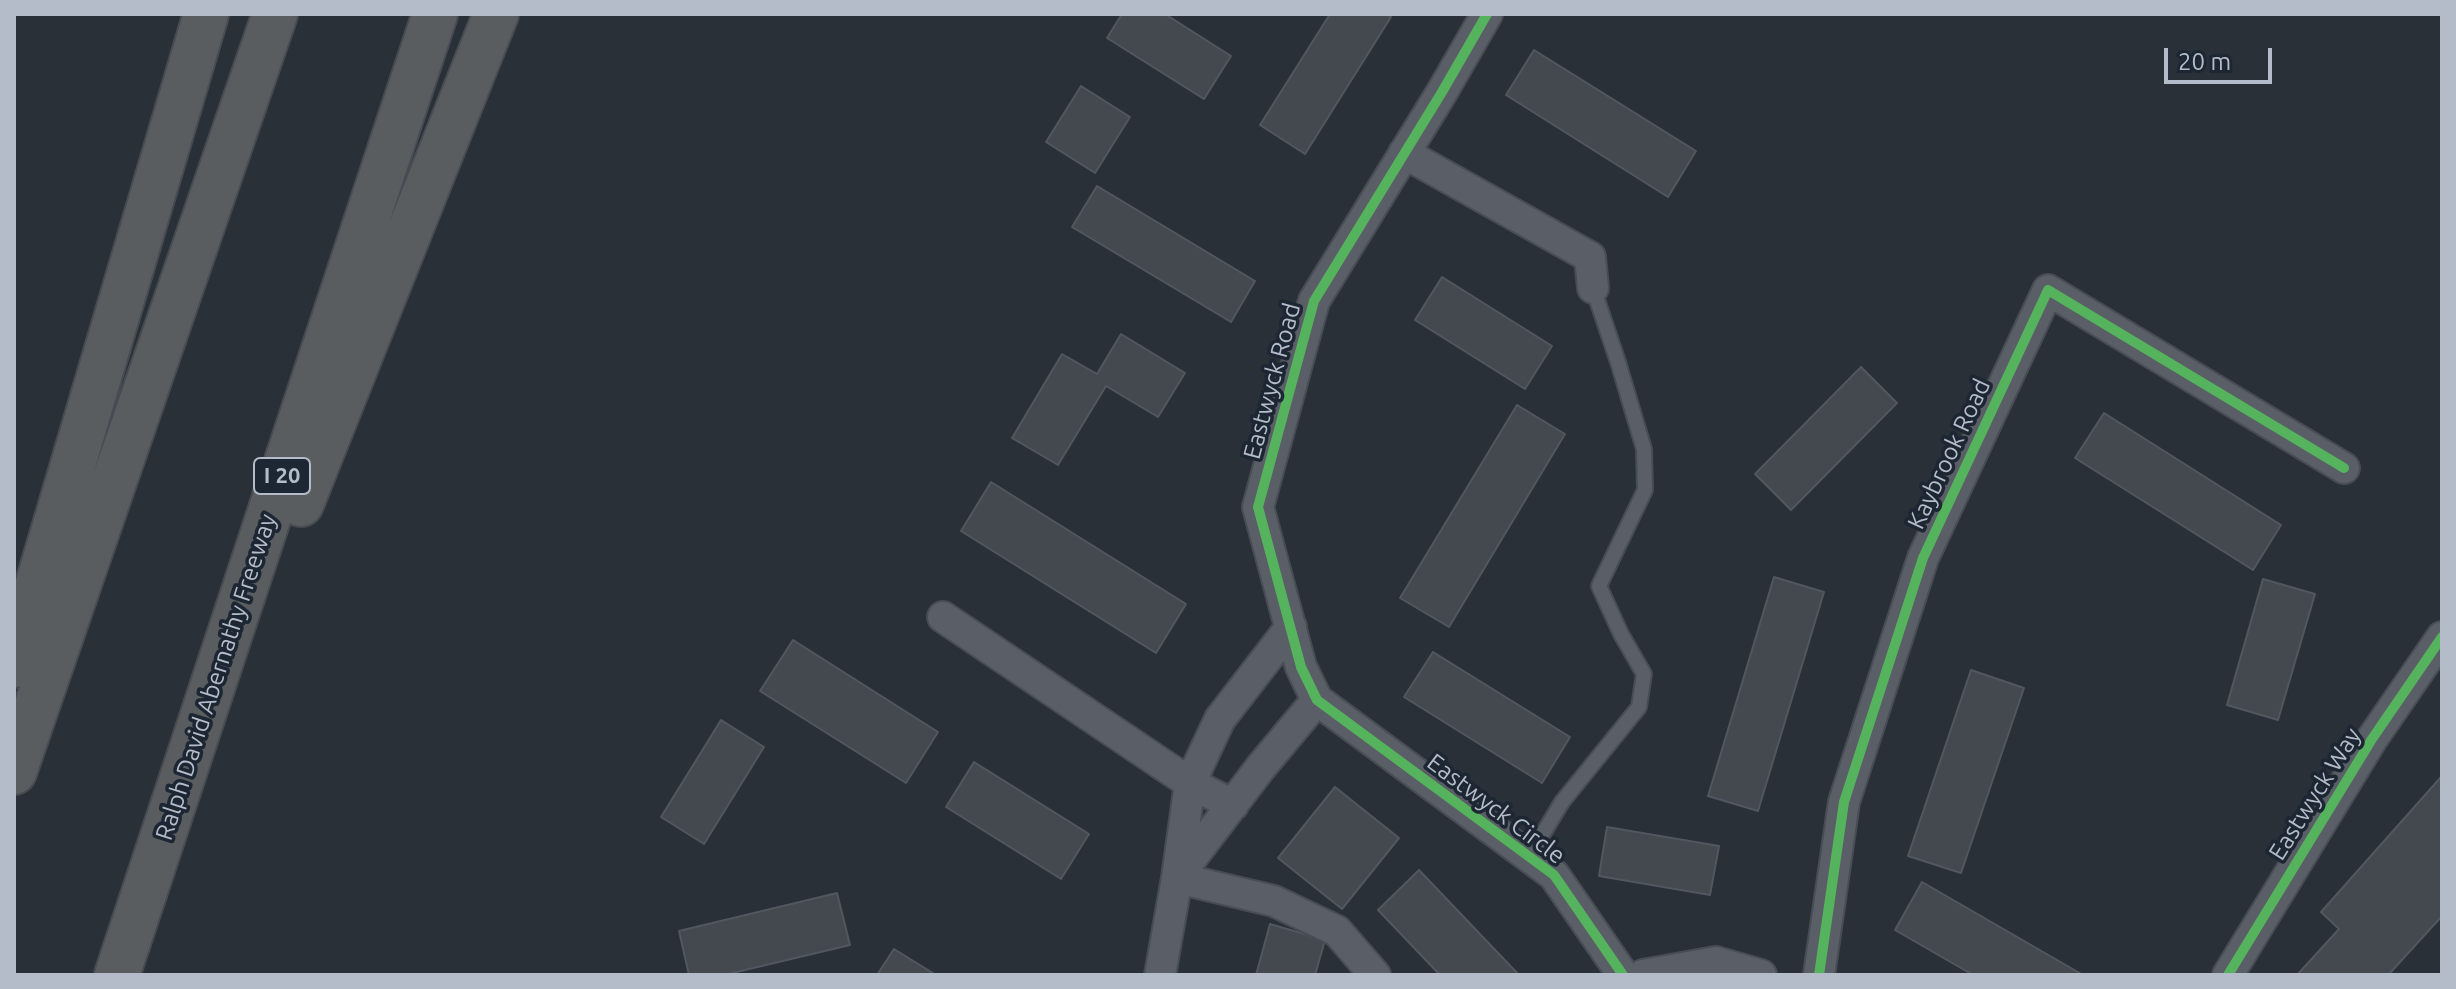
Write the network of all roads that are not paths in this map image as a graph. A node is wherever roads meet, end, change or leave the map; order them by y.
1 (206, 14) edge
2 (275, 14) edge
3 (435, 14) edge
4 (496, 14) edge
5 (1487, 14) edge
6 (1404, 153) junction
7 (1593, 288) joint
8 (2344, 468) dead end
9 (943, 617) dead end
10 (1291, 627) junction
11 (2442, 637) edge
12 (14, 665) edge
13 (1317, 700) junction
14 (14, 772) edge
15 (1190, 783) junction
16 (1233, 805) junction
17 (1529, 857) junction
18 (1177, 878) junction
19 (123, 956) edge
20 (1160, 975) edge
21 (1375, 975) edge
22 (1623, 975) edge
23 (1643, 975) edge
24 (1761, 975) edge
25 (1819, 975) edge
26 (2228, 975) edge

1 - 12 highway
2 - 14 highway
3 - 19 highway, Ralph David Abernathy Freeway / I 20
4 - 19 highway
5 - 6 street, Eastwyck Road
6 - 7 street
6 - 10 street, Eastwyck Road
7 - 17 lane
8 - 25 street, Kaybrook Road
9 - 15 street
10 - 13 street, Eastwyck Road
10 - 15 street
11 - 26 street, Eastwyck Way
13 - 16 street
13 - 17 street, Eastwyck Circle
15 - 16 street
15 - 18 street
16 - 18 street
17 - 22 street, Eastwyck Circle
18 - 20 street
18 - 21 street
23 - 24 street

